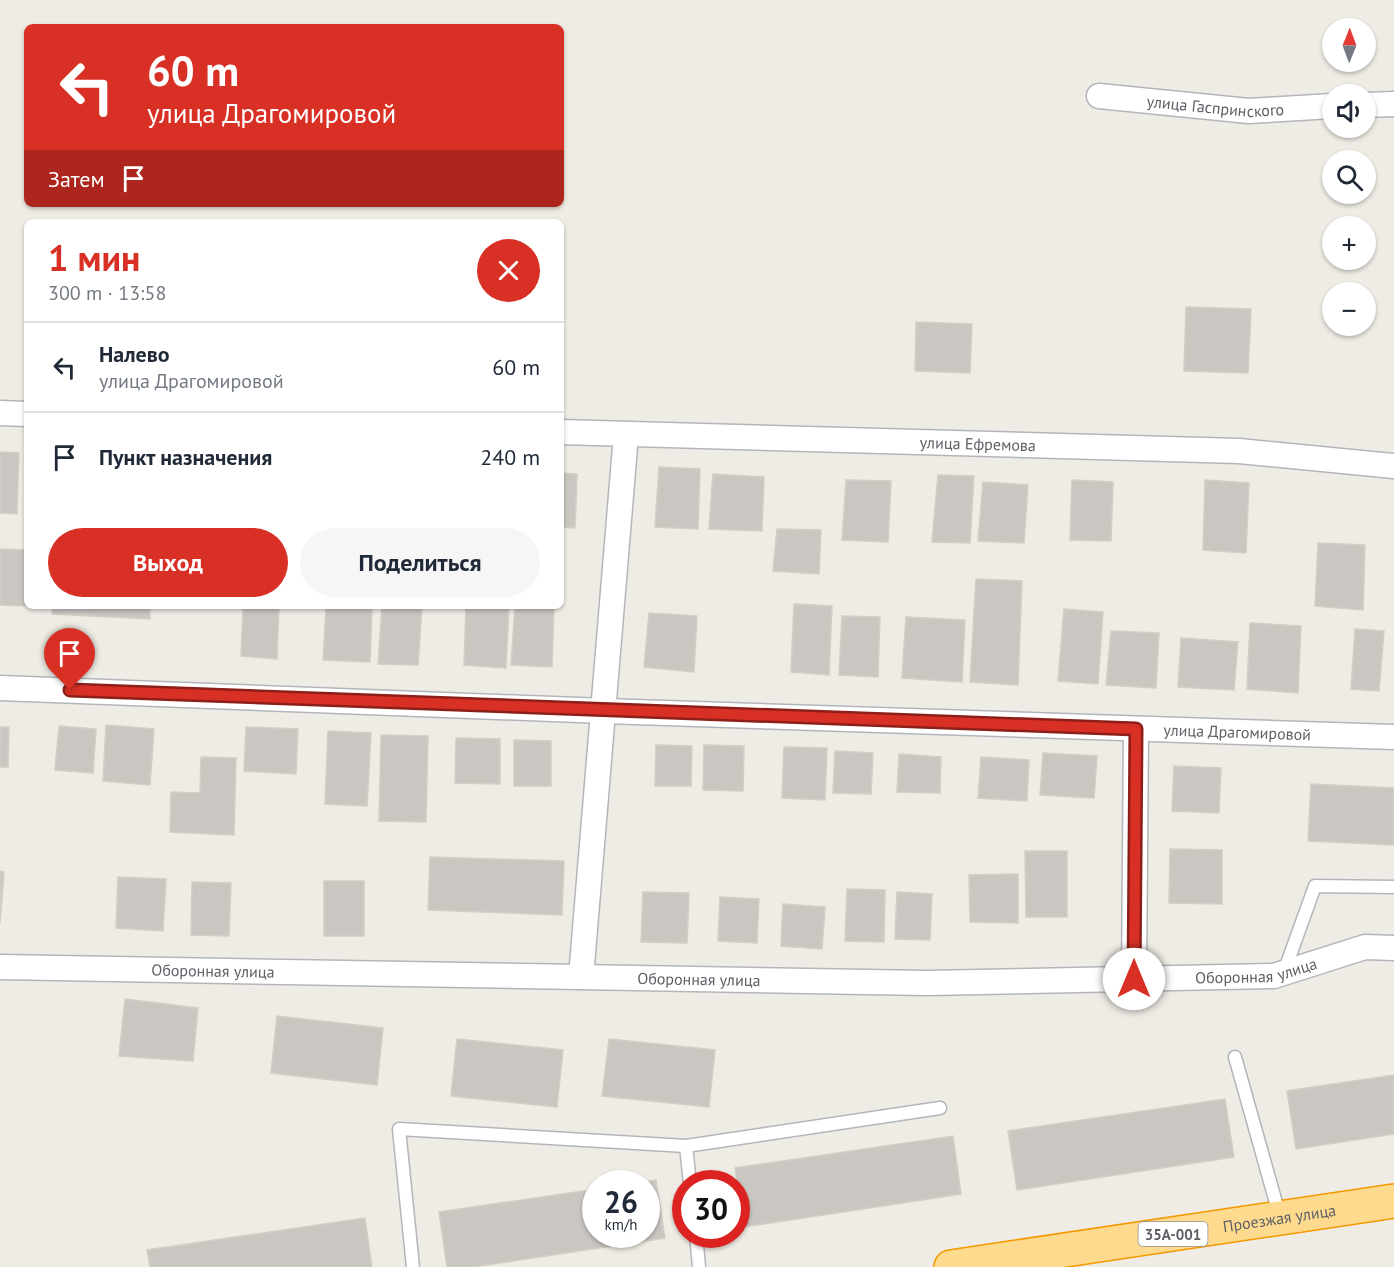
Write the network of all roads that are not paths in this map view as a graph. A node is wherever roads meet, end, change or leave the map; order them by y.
1 (1099, 96) dead end
2 (1394, 104) edge
3 (1376, 105) edge
4 (1322, 107) edge
5 (0, 413) edge
6 (24, 414) edge
7 (564, 432) edge
8 (626, 435) junction
9 (1394, 466) edge
10 (0, 688) edge
11 (605, 711) junction
12 (1136, 729) junction
13 (1394, 737) edge
14 (1394, 887) edge
15 (1394, 948) edge
16 (0, 967) edge
17 (1284, 972) junction
18 (581, 977) junction
19 (1134, 979) junction
20 (1235, 1057) dead end
21 (940, 1108) dead end
22 (686, 1146) junction
23 (689, 1170) edge
24 (1394, 1201) edge
25 (1280, 1218) junction
26 (697, 1248) edge
27 (1001, 1263) edge
28 (413, 1267) edge
29 (699, 1267) edge
30 (951, 1267) edge

1 - 4 street, улица Гаспринского
2 - 3 street
5 - 6 street
7 - 8 street, улица Ефремова
8 - 9 street, улица Ефремова
8 - 11 street
10 - 11 street, улица Драгомировой
11 - 12 street, улица Драгомировой
11 - 18 street
12 - 13 street, улица Драгомировой
12 - 19 street
14 - 17 lane
15 - 17 street, Оборонная улица
16 - 18 street, Оборонная улица
17 - 19 street, Оборонная улица
18 - 19 street, Оборонная улица
20 - 25 lane
21 - 22 lane
22 - 23 lane
22 - 28 lane
24 - 25 highway, Проезжая улица / 35А-001
25 - 27 highway, Проезжая улица / 35А-001
26 - 29 lane
27 - 30 highway, Проезжая улица / 35А-001

